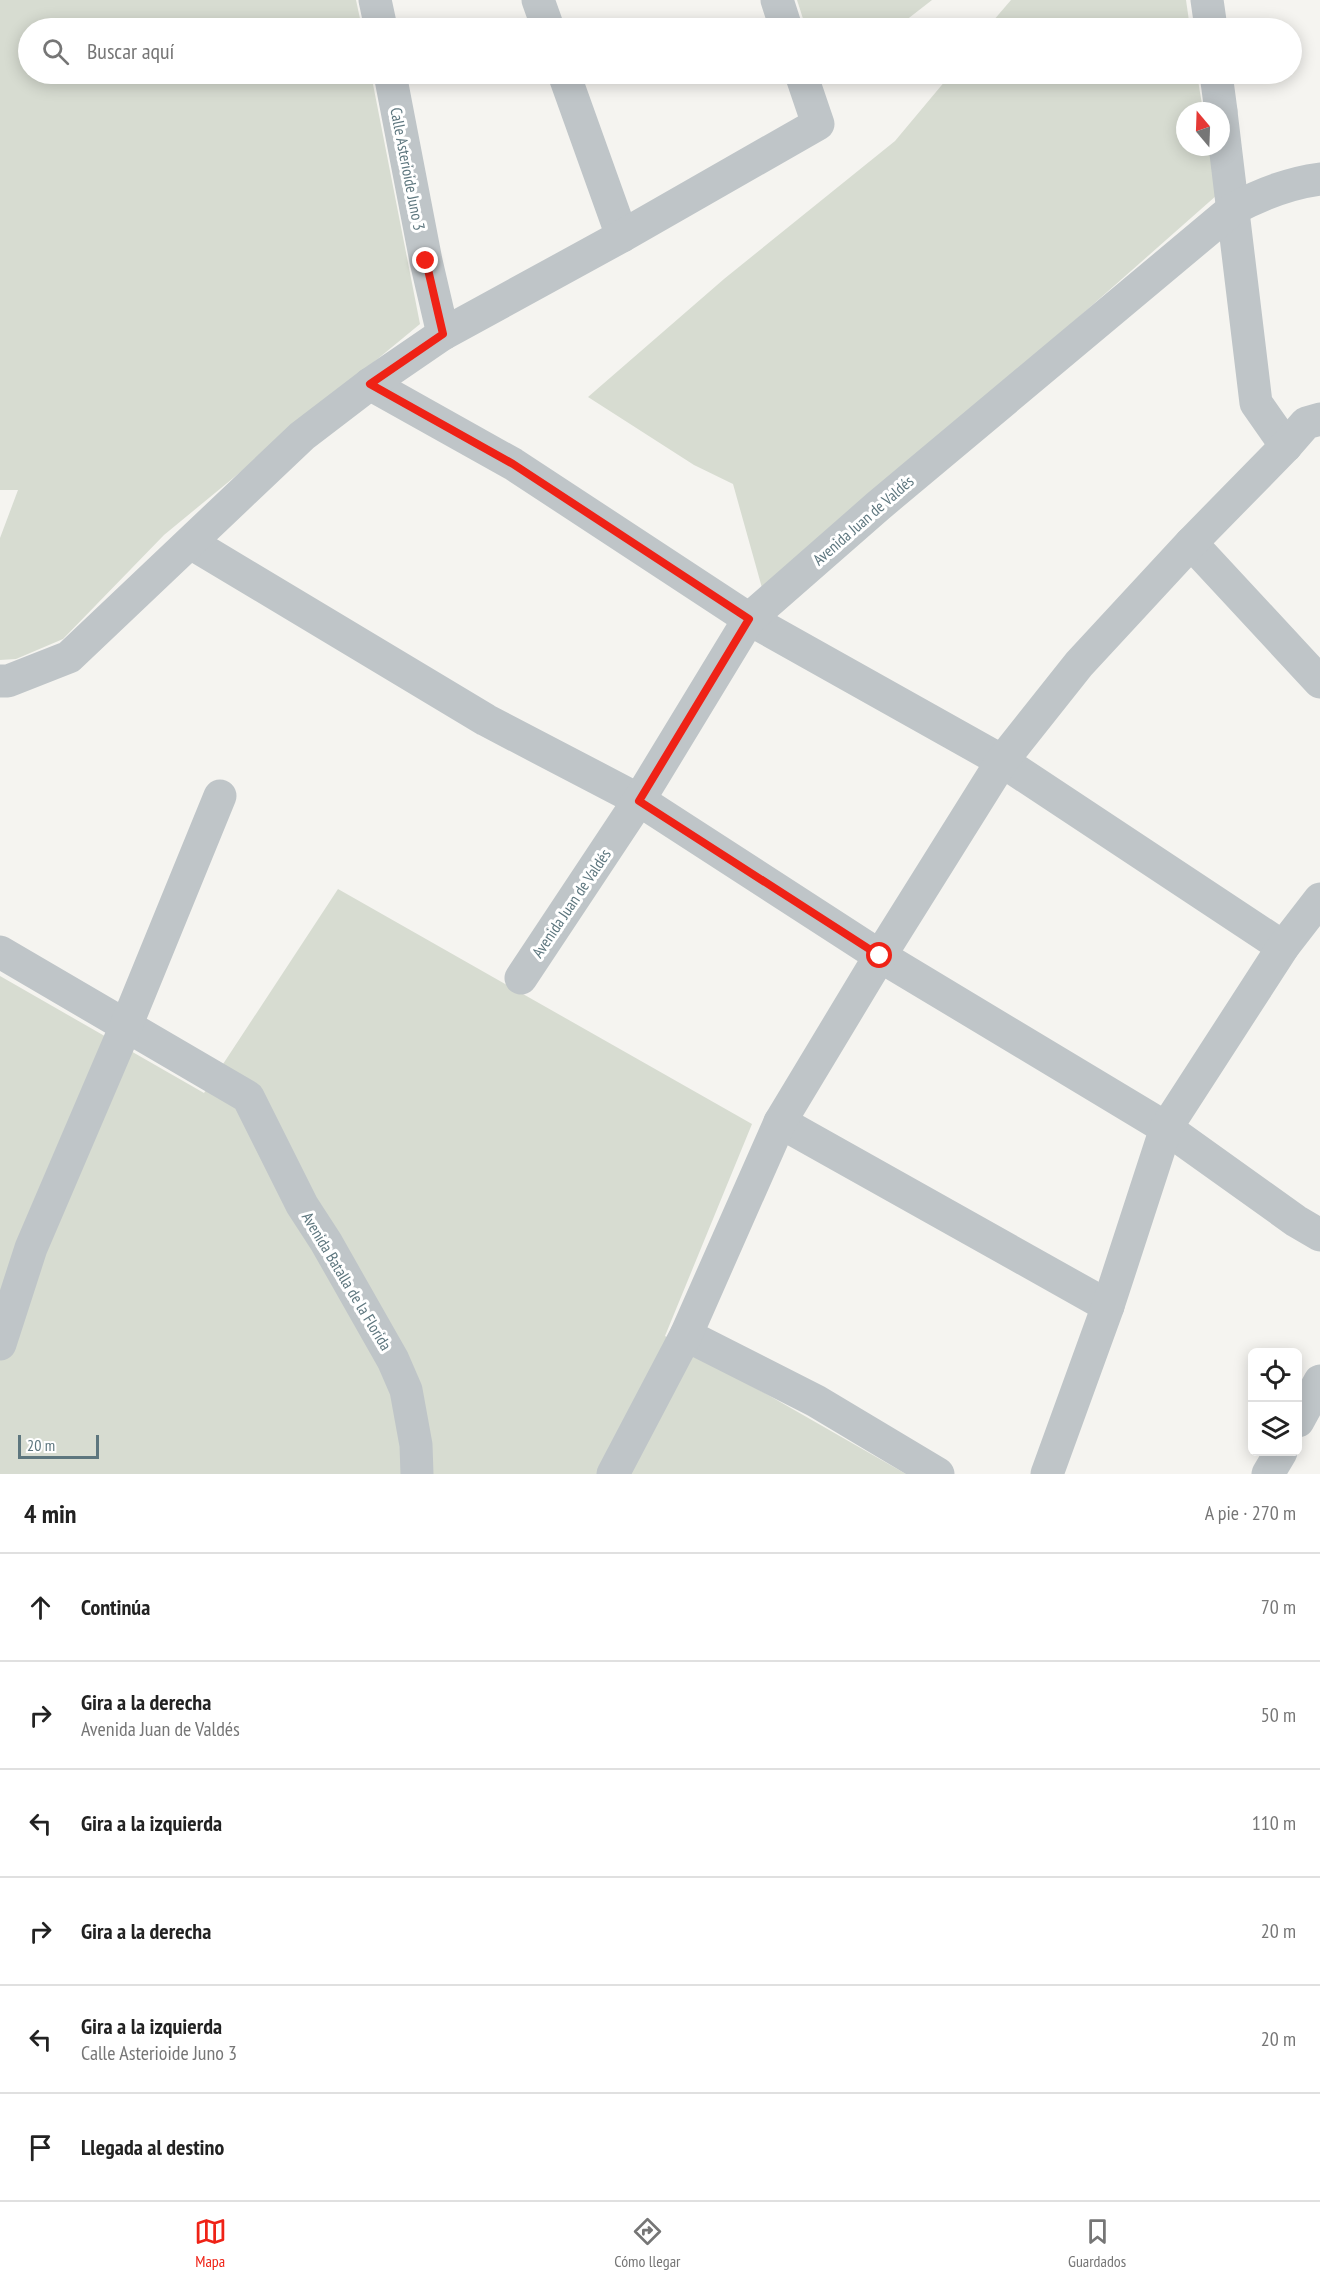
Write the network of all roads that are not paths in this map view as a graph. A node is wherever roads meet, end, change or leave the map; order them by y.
1 (375, 0) edge
2 (538, 0) edge
3 (777, 0) edge
4 (1207, 0) edge
5 (379, 18) edge
6 (544, 18) edge
7 (783, 18) edge
8 (1210, 18) edge
9 (392, 84) edge
10 (568, 84) edge
11 (805, 84) edge
12 (1217, 84) edge
13 (1220, 102) edge
14 (1227, 156) edge
15 (1320, 179) edge
16 (1233, 209) junction
17 (622, 236) junction
18 (443, 334) junction
19 (370, 384) junction
20 (1308, 430) edge
21 (191, 543) junction
22 (1191, 543) junction
23 (749, 619) junction
24 (4, 681) edge
25 (1320, 682) edge
26 (1002, 761) junction
27 (220, 796) dead end
28 (639, 801) junction
29 (1320, 899) edge
30 (1283, 947) junction
31 (0, 952) edge
32 (880, 956) junction
33 (521, 978) dead end
34 (126, 1026) junction
35 (780, 1122) junction
36 (1166, 1128) junction
37 (1320, 1235) edge
38 (1108, 1306) junction
39 (686, 1335) junction
40 (0, 1344) edge
41 (1320, 1382) edge
42 (1302, 1414) edge
43 (1279, 1456) edge
44 (417, 1474) edge
45 (614, 1474) edge
46 (938, 1474) edge
47 (1047, 1474) edge
48 (1268, 1474) edge

1 - 5 street
2 - 6 street
3 - 7 street
4 - 8 street
9 - 18 street, Calle Asterioide Juno 3
10 - 17 street
11 - 17 street
12 - 13 street
14 - 16 street
15 - 16 street, Avenida Juan de Valdés
16 - 20 street
16 - 23 street, Avenida Juan de Valdés
17 - 18 street
18 - 19 street
19 - 21 street
19 - 23 street
20 - 22 street
21 - 24 street
21 - 28 street
22 - 25 street
22 - 26 street
23 - 26 street
23 - 28 street, Avenida Juan de Valdés
26 - 30 street
26 - 32 street
27 - 34 street
28 - 32 street
28 - 33 street, Avenida Juan de Valdés
29 - 30 street
30 - 36 street
31 - 34 street
32 - 35 street
32 - 36 street
34 - 40 street
34 - 44 street, Avenida Batalla de la Florida
35 - 38 street
35 - 39 street
36 - 37 street
36 - 38 street
38 - 47 street
39 - 45 street
39 - 46 street
41 - 42 street
43 - 48 street

